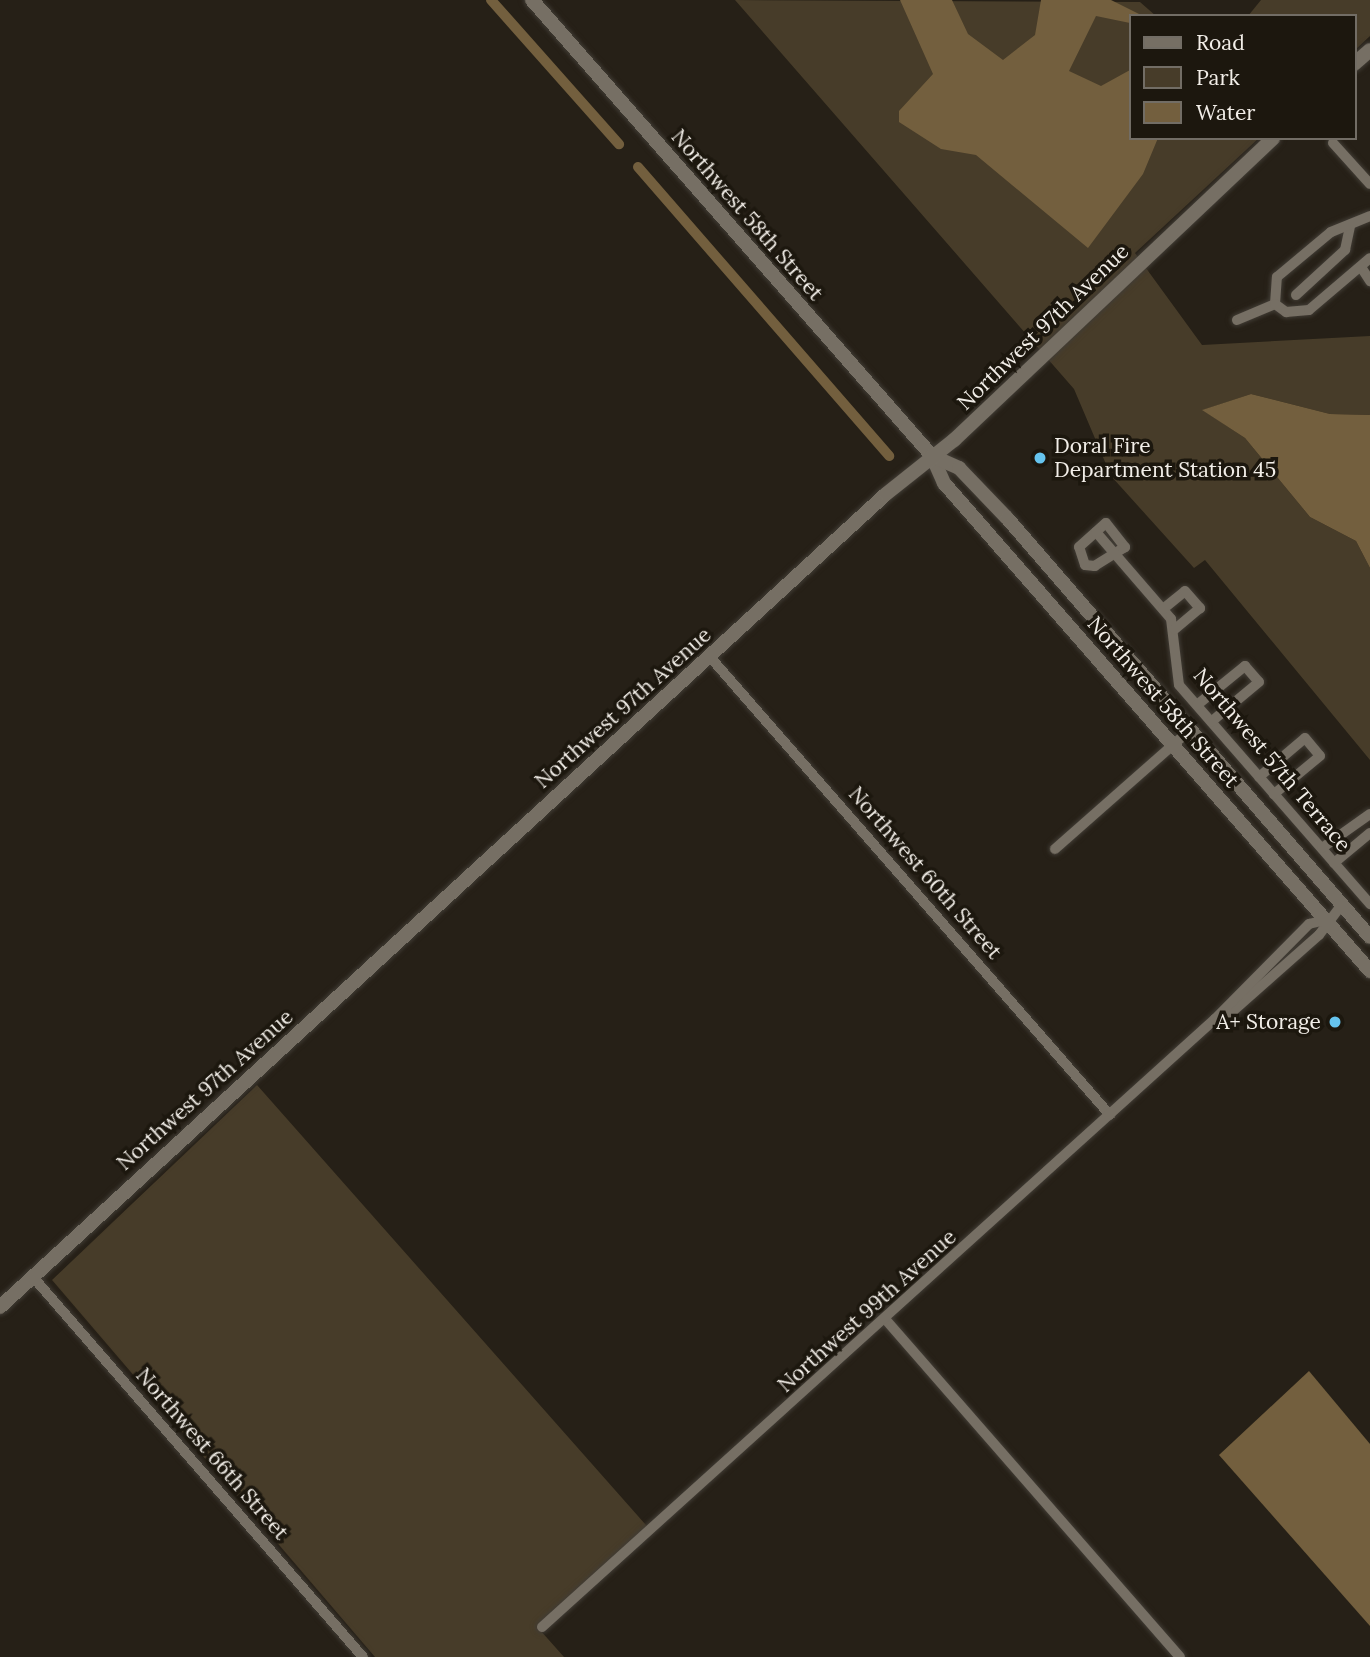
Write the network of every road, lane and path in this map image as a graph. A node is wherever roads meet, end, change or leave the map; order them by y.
1 (531, 0) edge
2 (1370, 50) edge
3 (1356, 62) edge
4 (1271, 140) edge
5 (1333, 144) dead end
6 (1370, 184) edge
7 (1370, 216) edge
8 (1350, 226) junction
9 (1370, 258) edge
10 (1360, 267) junction
11 (1370, 281) edge
12 (1296, 295) dead end
13 (1275, 304) junction
14 (1237, 320) dead end
15 (932, 456) junction
16 (1115, 554) junction
17 (1163, 610) junction
18 (1175, 629) junction
19 (710, 657) junction
20 (1196, 705) junction
21 (1211, 722) junction
22 (1189, 731) junction
23 (1172, 746) junction
24 (1259, 777) junction
25 (1274, 794) junction
26 (1370, 814) edge
27 (1370, 833) edge
28 (1322, 848) junction
29 (1055, 849) dead end
30 (1334, 863) junction
31 (1342, 904) junction
32 (1370, 904) edge
33 (1325, 919) junction
34 (1370, 937) edge
35 (1370, 971) edge
36 (1110, 1115) junction
37 (33, 1277) junction
38 (0, 1307) edge
39 (886, 1320) junction
40 (542, 1627) dead end
41 (363, 1657) edge
42 (1180, 1657) edge

1 - 15 street, Northwest 58th Street
2 - 3 street
4 - 15 street, Northwest 97th Avenue
5 - 6 street
7 - 8 street
8 - 12 street
8 - 13 street
9 - 10 street
10 - 11 street
10 - 13 street
13 - 14 street
15 - 19 street, Northwest 97th Avenue
15 - 22 street, Northwest 58th Street
15 - 23 street, Northwest 58th Street
16 - 16 street
16 - 17 street
17 - 18 street
17 - 18 street
18 - 20 street, Northwest 57th Terrace
19 - 36 street, Northwest 60th Street
19 - 37 street, Northwest 97th Avenue
20 - 21 street, Northwest 57th Terrace
20 - 21 street
21 - 24 street, Northwest 57th Terrace
22 - 23 street
22 - 31 street, Northwest 58th Street
23 - 29 street
23 - 33 street, Northwest 58th Street
24 - 25 street, Northwest 57th Terrace
24 - 25 street
25 - 28 street, Northwest 57th Terrace
26 - 28 street
27 - 30 street
28 - 30 street, Northwest 57th Terrace
30 - 32 street, Northwest 57th Terrace
31 - 33 street, Northwest 99th Avenue
31 - 34 street, Northwest 58th Street
33 - 35 street, Northwest 58th Street
33 - 36 street, Northwest 99th Avenue
36 - 39 street, Northwest 99th Avenue
37 - 38 street, Northwest 97th Avenue
37 - 41 street, Northwest 66th Street
39 - 40 street, Northwest 99th Avenue
39 - 42 street

